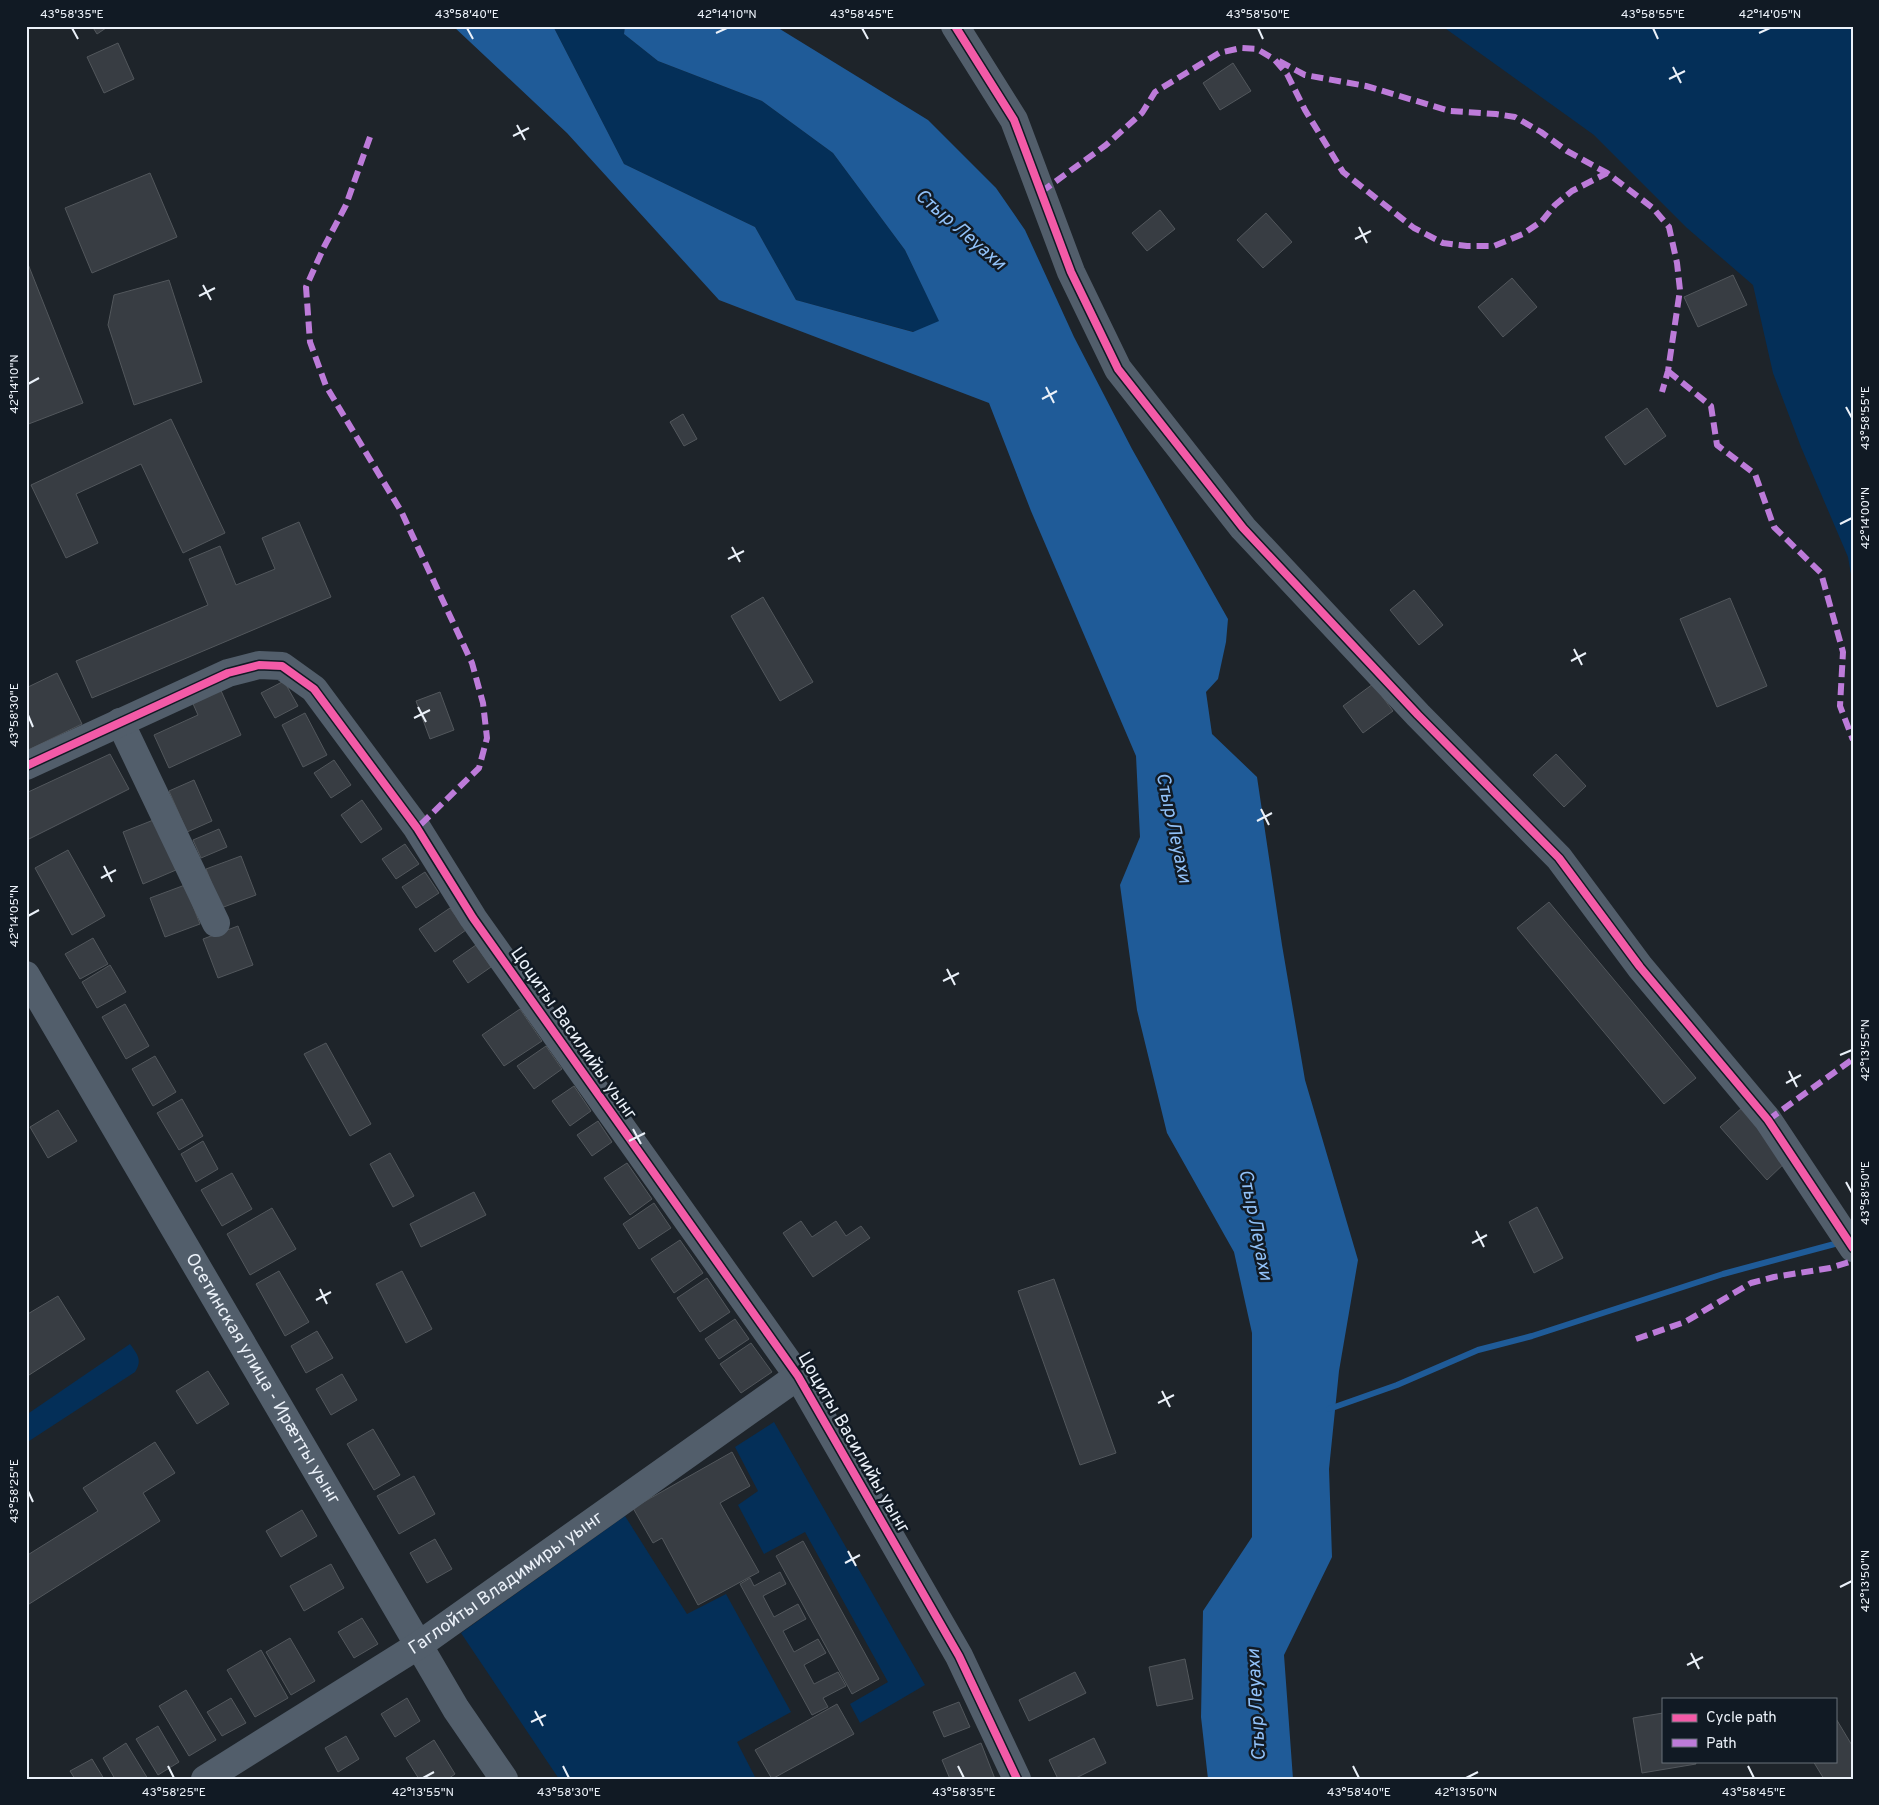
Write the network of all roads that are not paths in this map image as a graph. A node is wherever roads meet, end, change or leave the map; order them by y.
1 (955, 26) edge
2 (120, 722) junction
3 (26, 766) edge
4 (216, 923) dead end
5 (26, 975) edge
6 (1853, 1248) edge
7 (798, 1376) junction
8 (419, 1645) junction
9 (205, 1779) edge
10 (504, 1779) edge
11 (1017, 1779) edge

1 - 6 street
2 - 3 street, Цоциты Василийы уынг
2 - 4 street
2 - 7 street, Цоциты Василийы уынг
5 - 8 street, Осетинская улица - Ирæтты уынг
7 - 8 street, Гаглойты Владимиры уынг
7 - 11 street, Цоциты Василийы уынг
8 - 9 street, Гаглойты Владимиры уынг
8 - 10 street, Осетинская улица - Ирæтты уынг

